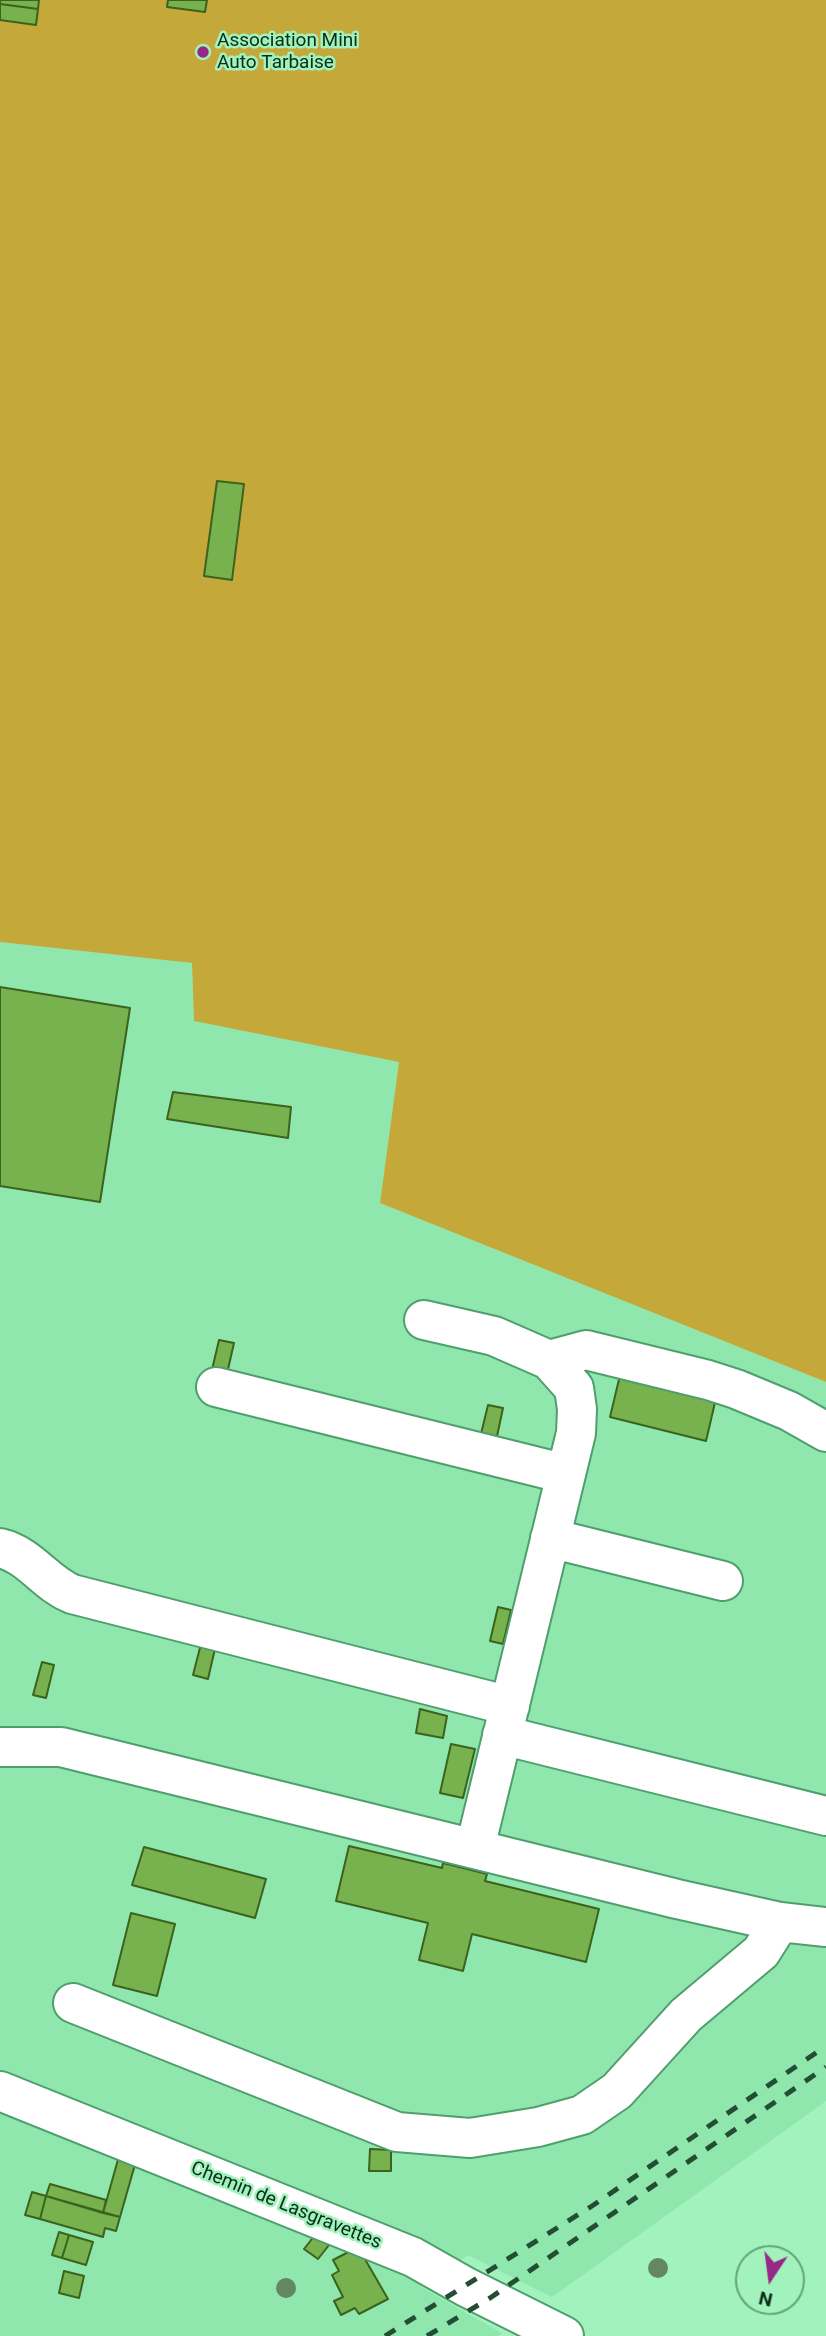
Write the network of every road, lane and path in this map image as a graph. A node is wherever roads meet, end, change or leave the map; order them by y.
1 (424, 1320) dead end
2 (549, 1360) junction
3 (216, 1387) dead end
4 (826, 1432) edge
5 (566, 1474) junction
6 (551, 1538) junction
7 (0, 1548) edge
8 (723, 1581) dead end
9 (506, 1720) junction
10 (0, 1747) edge
11 (826, 1816) edge
12 (475, 1848) junction
13 (780, 1922) junction
14 (826, 1927) edge
15 (73, 2003) dead end
16 (0, 2091) edge
17 (564, 2336) edge

1 - 2 street
2 - 4 street
2 - 5 street
3 - 5 street
5 - 6 street
6 - 8 street
6 - 9 street
7 - 9 street
9 - 11 street
9 - 12 street
10 - 12 street
12 - 13 street
13 - 14 street
13 - 15 street
16 - 17 street, Chemin de Lasgravettes

